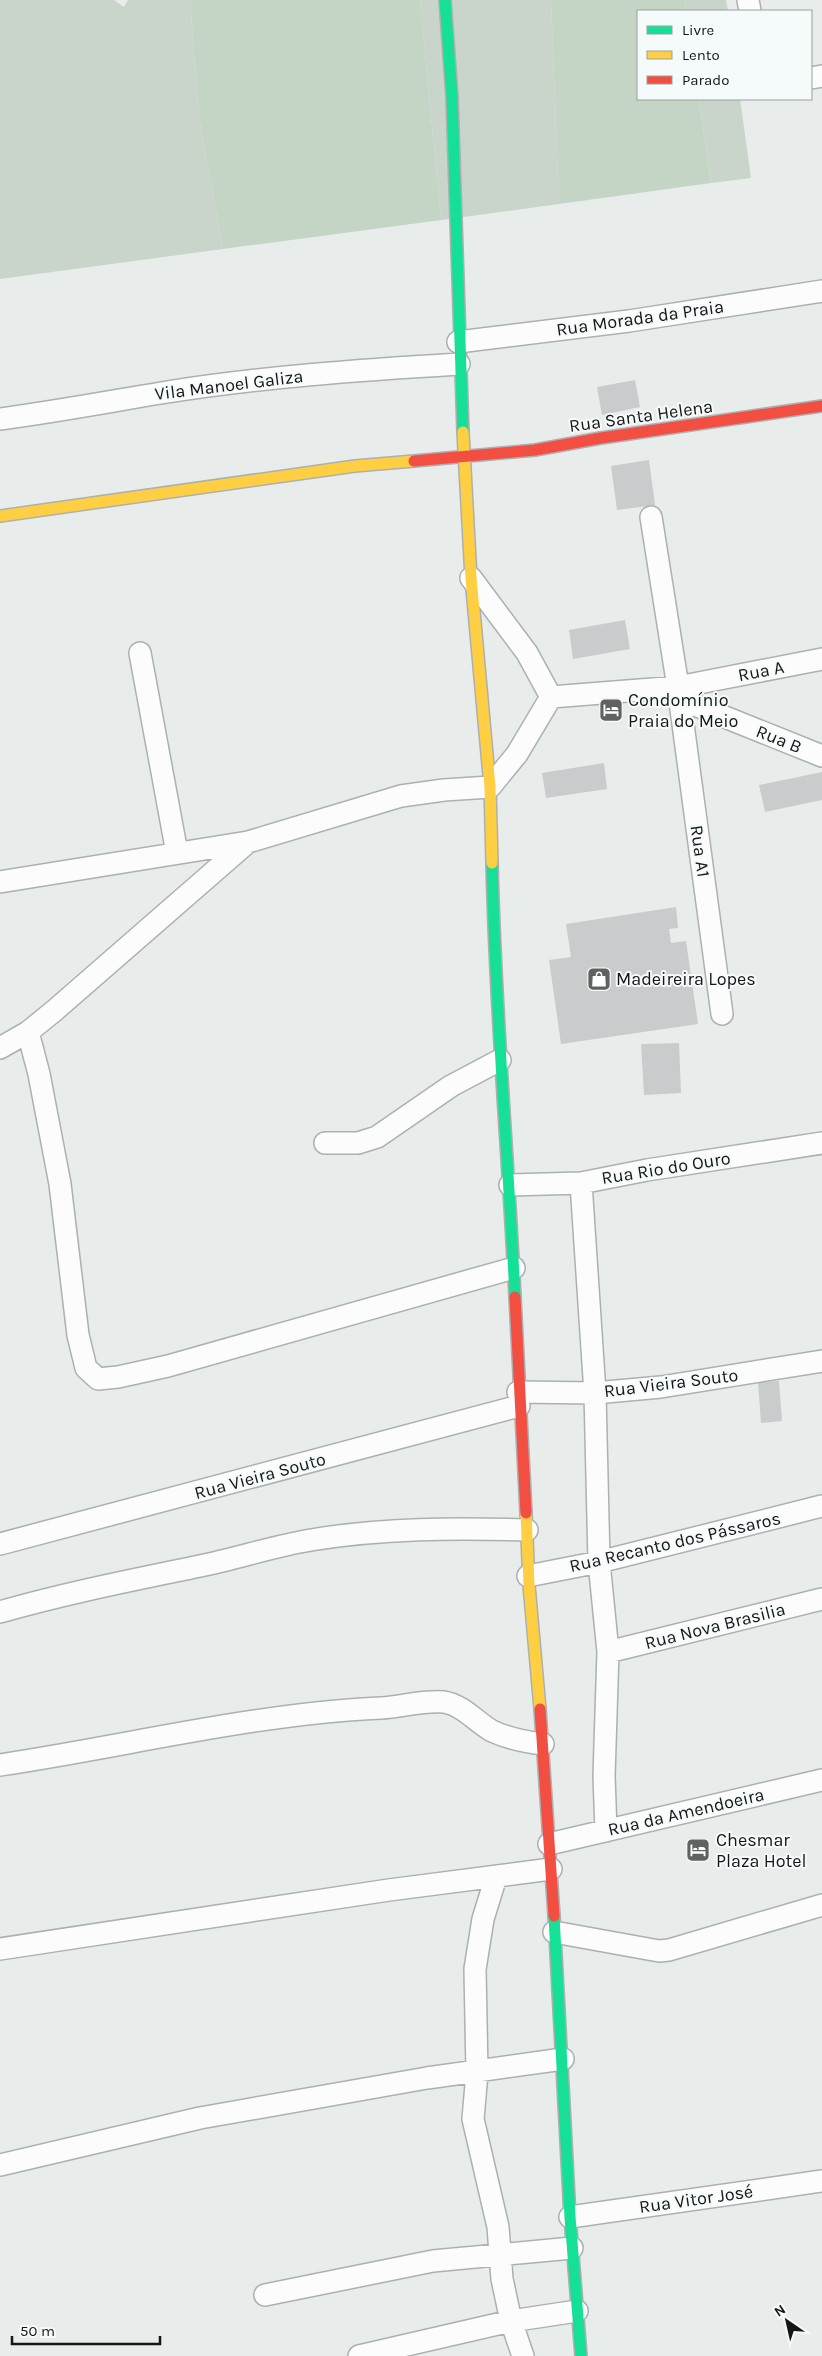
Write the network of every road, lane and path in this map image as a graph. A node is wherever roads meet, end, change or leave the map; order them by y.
1 (445, 0) edge
2 (822, 291) edge
3 (458, 342) junction
4 (459, 364) junction
5 (822, 406) edge
6 (0, 419) edge
7 (465, 457) junction
8 (0, 516) edge
9 (652, 517) dead end
10 (471, 578) junction
11 (140, 653) dead end
12 (822, 659) edge
13 (679, 693) junction
14 (551, 697) junction
15 (822, 756) edge
16 (490, 787) junction
17 (248, 842) junction
18 (177, 853) junction
19 (0, 882) edge
20 (722, 1014) dead end
21 (28, 1032) junction
22 (0, 1048) edge
23 (500, 1060) junction
24 (325, 1142) dead end
25 (822, 1143) edge
26 (581, 1183) junction
27 (510, 1185) junction
28 (514, 1268) junction
29 (822, 1361) edge
30 (595, 1393) junction
31 (519, 1399) junction
32 (822, 1506) edge
33 (527, 1530) junction
34 (0, 1544) edge
35 (599, 1562) junction
36 (528, 1576) junction
37 (822, 1599) edge
38 (0, 1612) edge
39 (608, 1652) junction
40 (543, 1744) junction
41 (0, 1765) edge
42 (822, 1780) edge
43 (606, 1830) junction
44 (549, 1844) junction
45 (551, 1870) junction
46 (496, 1877) junction
47 (822, 1905) edge
48 (554, 1932) junction
49 (0, 1950) edge
50 (563, 2059) junction
51 (477, 2072) junction
52 (0, 2165) edge
53 (822, 2180) edge
54 (570, 2217) junction
55 (572, 2248) junction
56 (501, 2255) junction
57 (264, 2295) dead end
58 (577, 2311) junction
59 (511, 2321) junction
60 (359, 2356) edge
61 (523, 2356) edge
62 (581, 2356) edge

1 - 3 main road
2 - 3 street, Rua Morada da Praia
3 - 4 main road
4 - 6 street, Vila Manoel Galiza
4 - 7 main road
5 - 7 main road, Rua Santa Helena
7 - 8 main road, Rua Santa Helena
7 - 10 main road
9 - 13 street, Rua A1
10 - 14 street
10 - 16 main road
11 - 18 street
12 - 13 street, Rua A
13 - 14 street, Rua A
13 - 15 street, Rua B
13 - 20 street, Rua A1
14 - 16 street
16 - 17 street
16 - 23 main road
17 - 18 street
17 - 21 street
18 - 19 street
21 - 22 street
21 - 28 street
23 - 24 street
23 - 27 main road
25 - 26 street, Rua Rio do Ouro
26 - 27 street, Rua Rio do Ouro
26 - 30 street
27 - 28 main road
28 - 31 main road
29 - 30 street, Rua Vieira Souto
30 - 31 street, Rua Vieira Souto
30 - 35 street
31 - 33 main road
31 - 34 street, Rua Vieira Souto
32 - 35 street, Rua Recanto dos Pássaros
33 - 36 main road
33 - 38 street
35 - 36 street, Rua Recanto dos Pássaros
35 - 39 street
36 - 40 main road
37 - 39 street, Rua Nova Brasilia
39 - 43 street
40 - 41 street
40 - 44 main road
42 - 43 street, Rua da Amendoeira
43 - 44 street, Rua da Amendoeira
44 - 45 main road
45 - 46 street
45 - 48 main road
46 - 49 street
46 - 51 street
47 - 48 street
48 - 50 main road
50 - 51 street
50 - 54 main road
51 - 52 street
51 - 56 street
53 - 54 street, Rua Vitor José
54 - 55 main road
55 - 56 street
55 - 58 main road
56 - 57 street
56 - 59 street
58 - 59 street
58 - 62 main road
59 - 60 street
59 - 61 street

